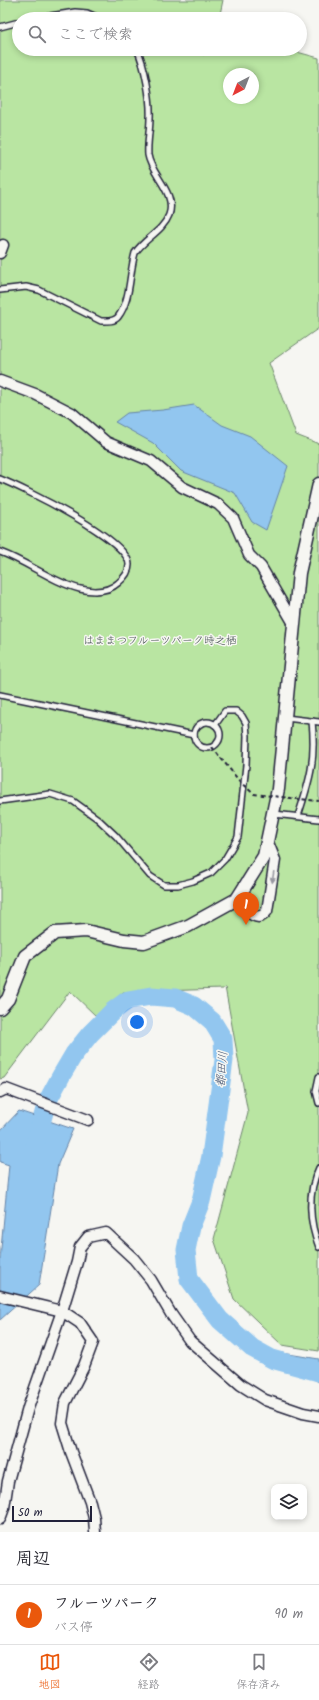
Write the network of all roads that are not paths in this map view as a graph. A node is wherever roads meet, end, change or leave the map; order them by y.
1 (75, 12) edge
2 (88, 12) edge
3 (12, 24) edge
4 (0, 27) edge
5 (140, 56) edge
6 (0, 290) edge
7 (0, 381) edge
8 (0, 479) edge
9 (318, 493) edge
10 (0, 552) edge
11 (293, 622) junction
12 (0, 695) edge
13 (286, 718) junction
14 (312, 721) junction
15 (319, 722) edge
16 (215, 725) junction
17 (194, 735) junction
18 (0, 801) edge
19 (272, 813) junction
20 (298, 816) junction
21 (319, 819) edge
22 (267, 840) junction
23 (237, 899) junction
24 (0, 1008) edge
25 (319, 1077) edge
26 (3, 1090) edge
27 (319, 1103) edge
28 (88, 1120) dead end
29 (319, 1168) edge
30 (319, 1247) edge
31 (0, 1296) edge
32 (62, 1311) junction
33 (319, 1416) edge
34 (0, 1519) edge
35 (96, 1532) edge

1 - 2 lane
3 - 4 lane
5 - 6 lane
7 - 11 street
8 - 10 lane
9 - 11 street
11 - 13 street
12 - 17 lane
13 - 14 lane
13 - 19 street
14 - 15 lane
14 - 20 lane
16 - 17 lane
16 - 17 lane
16 - 18 lane
19 - 20 lane
19 - 22 street
20 - 21 lane
22 - 23 street
22 -> 23 street
23 - 24 street
25 - 27 lane
26 - 28 street
29 - 30 lane
31 - 32 street
32 - 33 street
32 - 34 street
32 - 35 street

